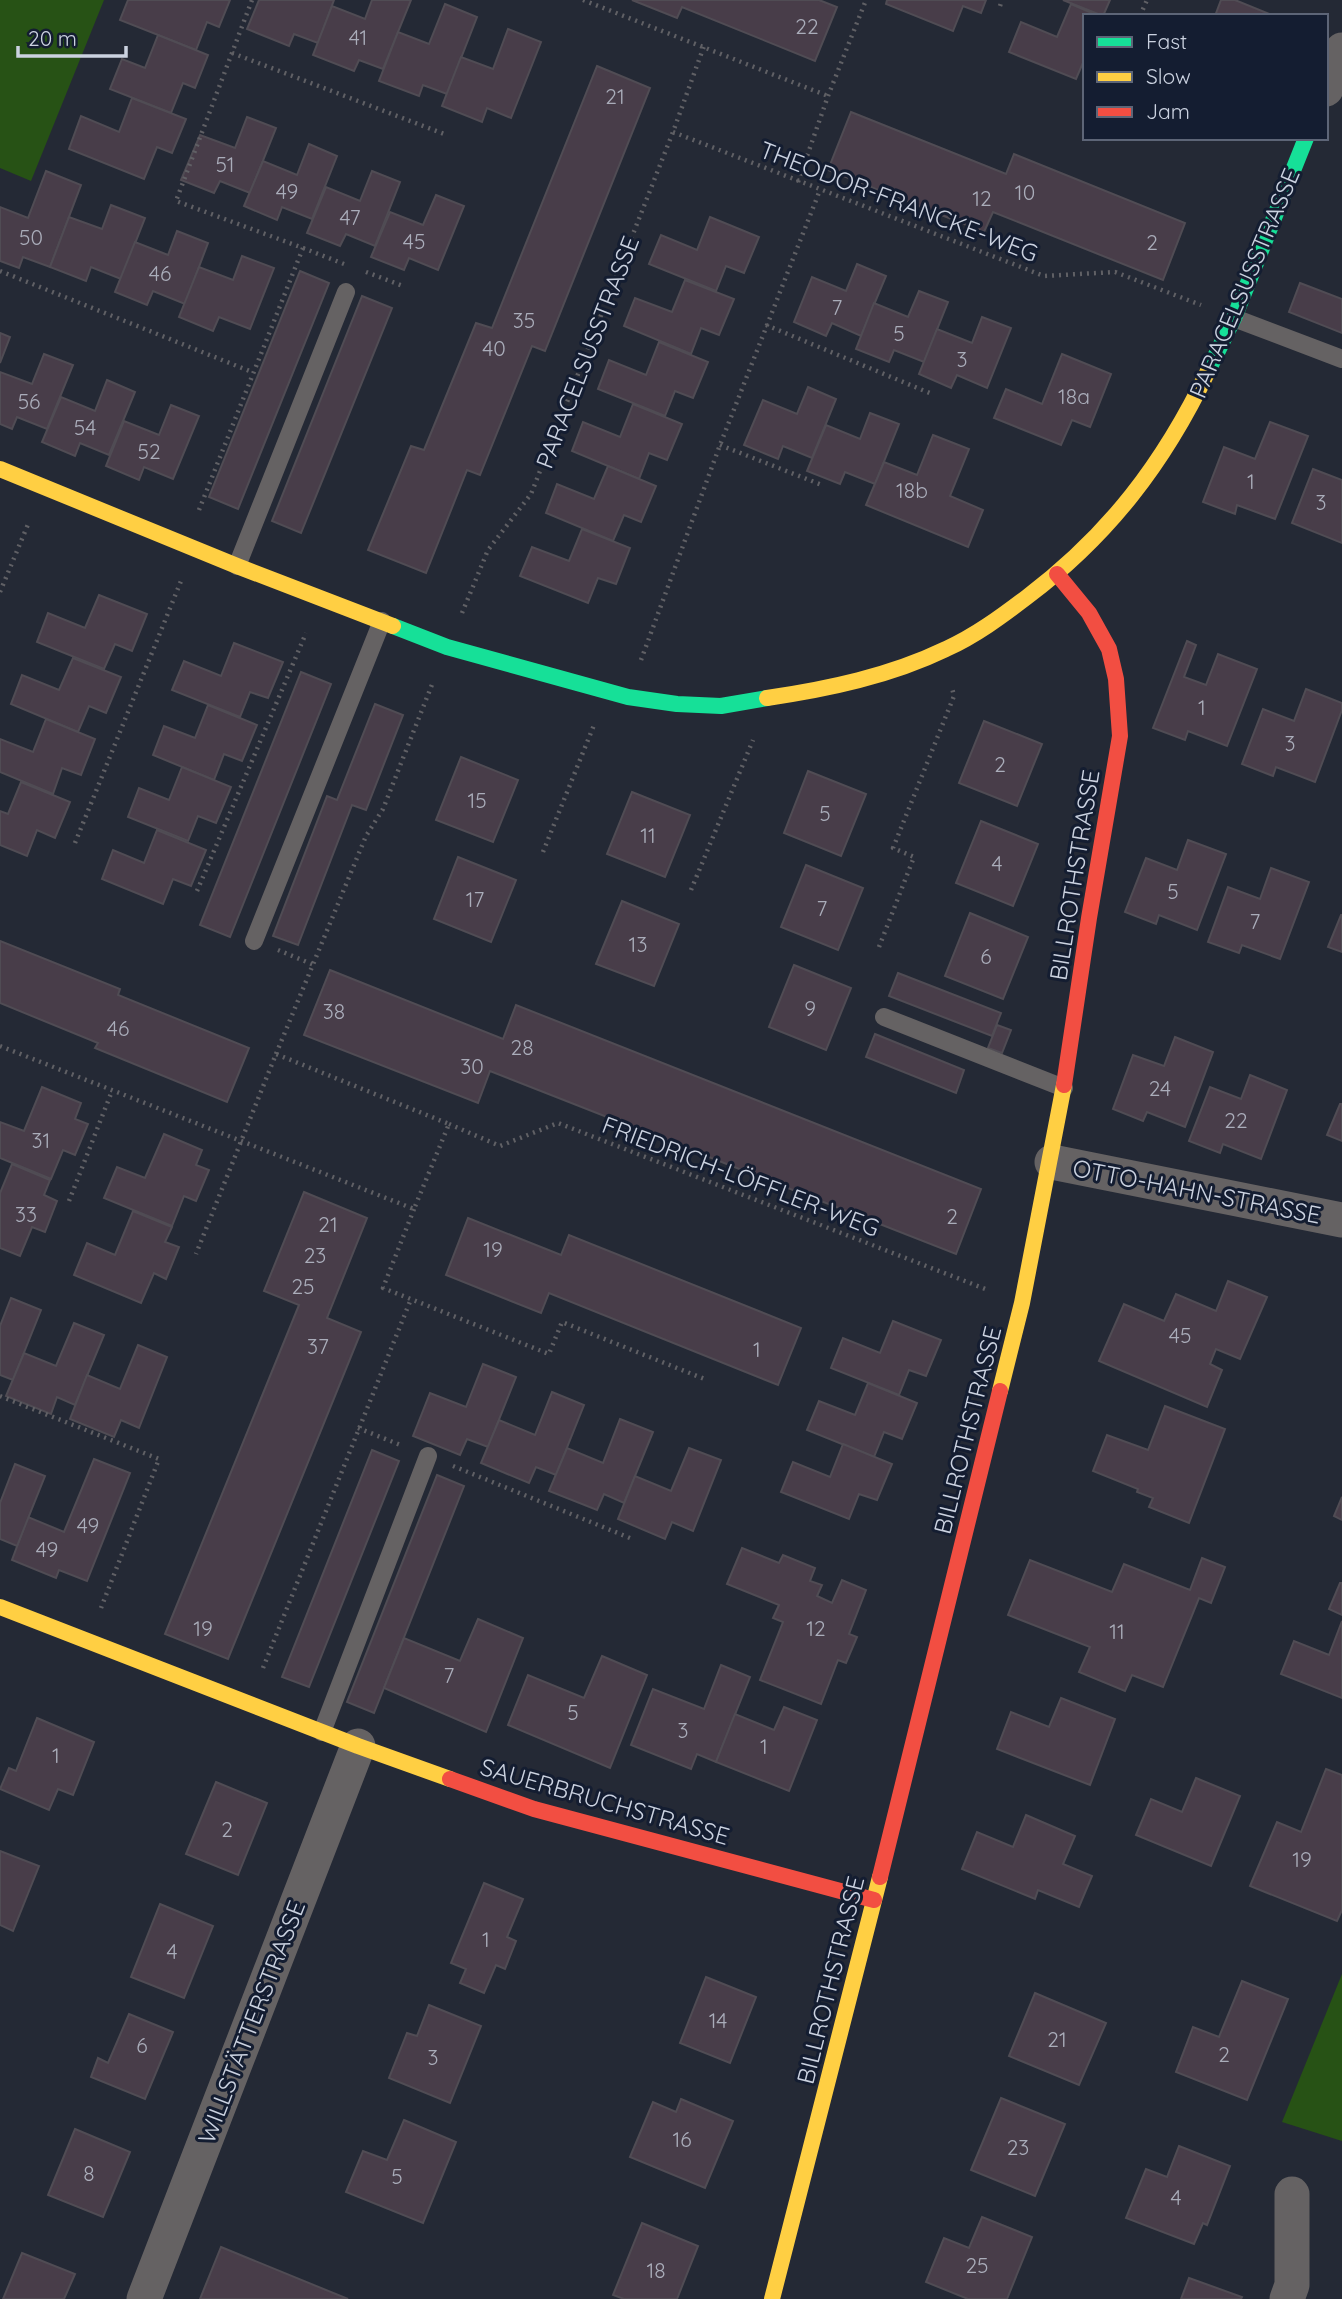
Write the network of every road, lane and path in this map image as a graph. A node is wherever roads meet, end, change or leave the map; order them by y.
1 (252, 0) edge
2 (583, 0) edge
3 (866, 0) edge
4 (704, 46) junction
5 (1342, 50) edge
6 (232, 53) junction
7 (1328, 84) edge
8 (828, 96) junction
9 (673, 132) junction
10 (447, 135) dead end
11 (1305, 140) edge
12 (798, 182) junction
13 (820, 190) junction
14 (0, 271) edge
15 (346, 292) dead end
16 (1234, 318) junction
17 (766, 325) junction
18 (1342, 359) edge
19 (252, 372) junction
20 (932, 394) dead end
21 (720, 444) junction
22 (0, 469) edge
23 (822, 485) dead end
24 (44, 486) junction
25 (190, 546) junction
26 (237, 566) junction
27 (1057, 574) junction
28 (0, 593) edge
29 (321, 597) junction
30 (382, 621) junction
31 (447, 647) junction
32 (947, 649) junction
33 (607, 692) junction
34 (628, 697) junction
35 (770, 697) junction
36 (75, 843) dead end
37 (543, 852) dead end
38 (691, 890) dead end
39 (197, 891) dead end
40 (254, 941) joint
41 (879, 947) dead end
42 (314, 965) junction
43 (884, 1017) dead end
44 (0, 1046) edge
45 (276, 1054) junction
46 (1065, 1088) junction
47 (112, 1091) junction
48 (449, 1124) junction
49 (242, 1140) junction
50 (1052, 1162) junction
51 (69, 1201) dead end
52 (414, 1209) junction
53 (1342, 1220) edge
54 (196, 1254) dead end
55 (411, 1299) junction
56 (1022, 1303) junction
57 (707, 1380) dead end
58 (0, 1396) edge
59 (358, 1428) junction
60 (428, 1456) junction
61 (630, 1538) dead end
62 (0, 1607) edge
63 (88, 1642) junction
64 (249, 1704) junction
65 (322, 1732) junction
66 (358, 1746) junction
67 (874, 1900) junction
68 (1292, 2194) dead end
69 (144, 2299) edge
70 (772, 2299) edge
71 (1287, 2299) edge

1 - 6 path
2 - 4 path
3 - 8 path
4 - 8 path
4 - 9 path, PARACELSUSSTRASSE
5 - 7 street
6 - 10 path
6 - 19 path
8 - 12 path
9 - 12 path, THEODOR-FRANCKE-WEG
9 - 31 path, PARACELSUSSTRASSE
11 - 16 street, PARACELSUSSTRASSE
12 - 13 path, THEODOR-FRANCKE-WEG
13 - 16 path, THEODOR-FRANCKE-WEG
13 - 17 path
14 - 19 path
15 - 26 lane
16 - 18 lane
16 - 27 street, PARACELSUSSTRASSE
17 - 20 path
17 - 21 path
19 - 25 path
21 - 23 path
21 - 34 path
22 - 24 street, PARACELSUSSTRASSE
24 - 25 street, PARACELSUSSTRASSE
24 - 28 path
25 - 26 street, PARACELSUSSTRASSE
25 - 36 path
26 - 29 street, PARACELSUSSTRASSE
27 - 32 street, PARACELSUSSTRASSE
27 - 46 street, BILLROTHSTRASSE
29 - 30 street, PARACELSUSSTRASSE
29 - 39 path
30 - 31 street, PARACELSUSSTRASSE
30 - 40 lane
31 - 33 street, PARACELSUSSTRASSE
31 - 42 path
32 - 35 street, PARACELSUSSTRASSE
32 - 41 path
33 - 34 street, PARACELSUSSTRASSE
33 - 37 path
34 - 35 street, PARACELSUSSTRASSE
35 - 38 path
40 - 42 path
42 - 45 path
43 - 46 lane
44 - 47 path
45 - 48 path, FRIEDRICH-LÖFFLER-WEG
45 - 49 path
46 - 50 street, BILLROTHSTRASSE
47 - 49 path
47 - 51 path
48 - 52 path
48 - 56 path, FRIEDRICH-LÖFFLER-WEG
49 - 52 path
49 - 54 path
50 - 53 street, OTTO-HAHN-STRASSE
50 - 56 street, BILLROTHSTRASSE
52 - 55 path
55 - 57 path
55 - 59 path
56 - 67 street, BILLROTHSTRASSE
58 - 63 path
59 - 60 path
59 - 64 path
60 - 61 path
60 - 65 lane
62 - 63 street, SAUERBRUCHSTRASSE
63 - 64 street, SAUERBRUCHSTRASSE
64 - 65 street, SAUERBRUCHSTRASSE
65 - 66 street, SAUERBRUCHSTRASSE
66 - 67 street, SAUERBRUCHSTRASSE
66 - 69 street, WILLSTÄTTERSTRASSE
67 - 70 street, BILLROTHSTRASSE
68 - 71 street

